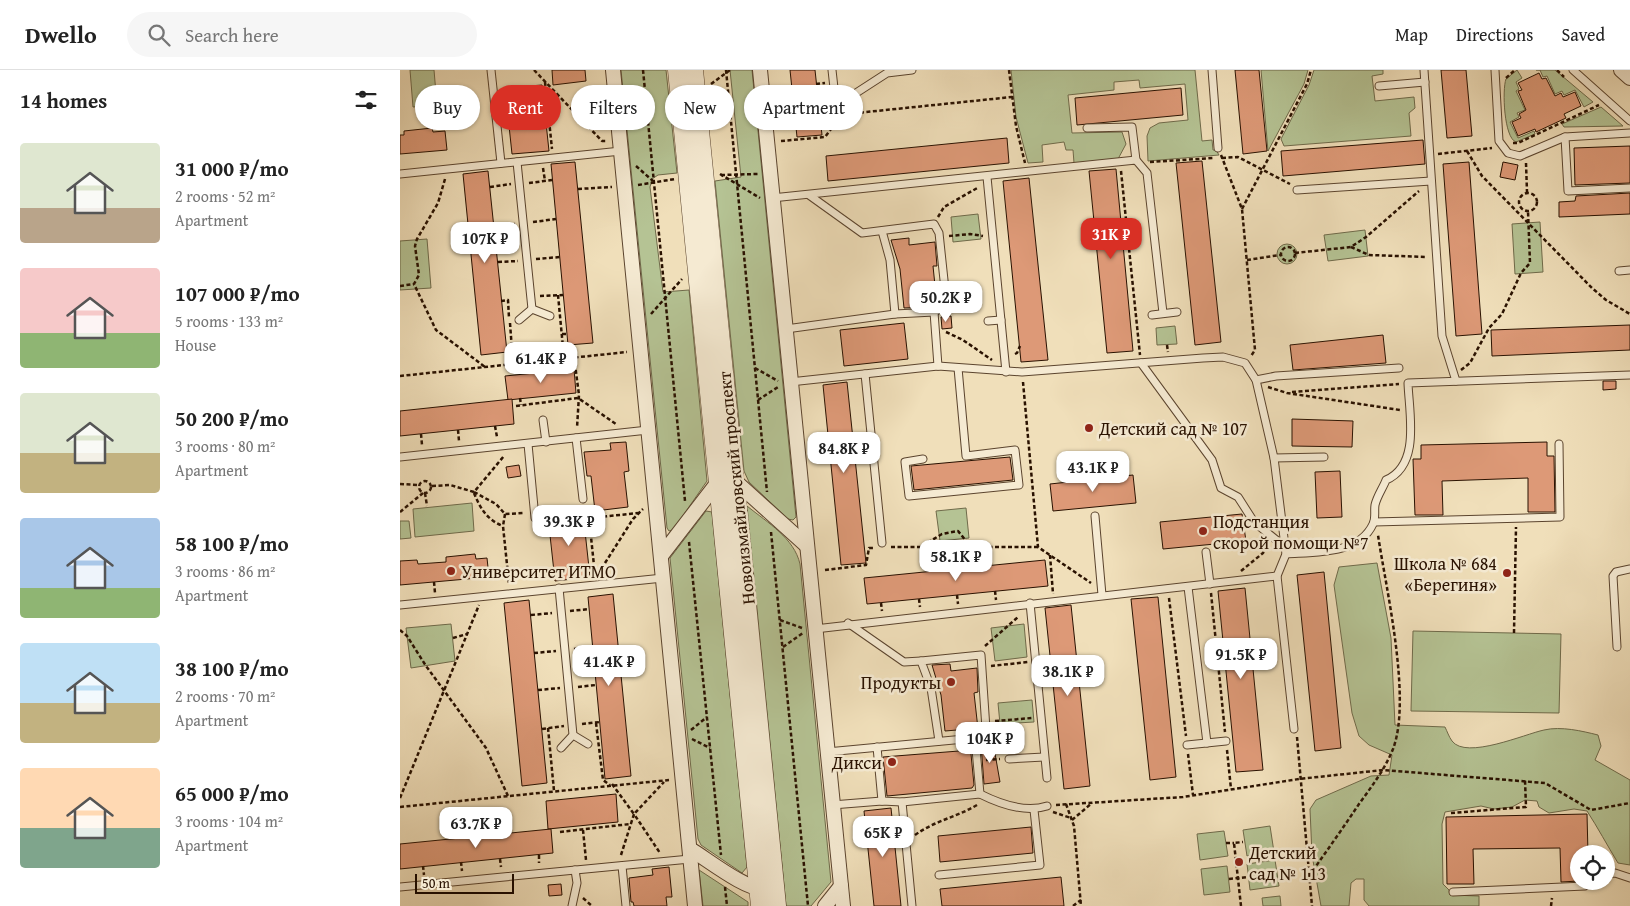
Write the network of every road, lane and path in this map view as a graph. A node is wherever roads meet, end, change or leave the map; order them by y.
1 (491, 70) edge
2 (534, 70) edge
3 (613, 70) edge
4 (643, 70) edge
5 (677, 70) edge
6 (694, 70) edge
7 (760, 70) edge
8 (832, 70) edge
9 (912, 70) edge
10 (1009, 70) edge
11 (1212, 70) edge
12 (1311, 70) edge
13 (1424, 70) edge
14 (1515, 70) edge
15 (1573, 70) edge
16 (1621, 70) edge
17 (727, 71) edge
18 (1497, 71) edge
19 (538, 72) edge
20 (1630, 78) edge
21 (545, 82) junction
22 (1425, 82) junction
23 (711, 84) dead end
24 (1503, 84) dead end
25 (834, 85) edge
26 (1378, 86) dead end
27 (863, 89) edge
28 (1012, 97) junction
29 (1606, 100) junction
30 (863, 117) edge
31 (1630, 121) edge
32 (1087, 128) dead end
33 (829, 130) edge
34 (1630, 133) edge
35 (1566, 137) junction
36 (1509, 140) dead end
37 (608, 141) dead end
38 (782, 141) dead end
39 (1501, 147) junction
40 (1218, 148) joint
41 (621, 151) junction
42 (1468, 151) junction
43 (1524, 154) junction
44 (1430, 155) junction
45 (552, 158) junction
46 (1222, 158) junction
47 (517, 162) junction
48 (1120, 162) junction
49 (1137, 162) junction
50 (501, 163) junction
51 (635, 165) dead end
52 (448, 169) junction
53 (1262, 170) junction
54 (1027, 172) junction
55 (736, 173) junction
56 (400, 174) edge
57 (762, 174) dead end
58 (714, 175) dead end
59 (720, 175) junction
60 (678, 179) dead end
61 (987, 180) junction
62 (1281, 180) dead end
63 (1427, 181) junction
64 (654, 182) junction
65 (634, 185) dead end
66 (738, 186) junction
67 (613, 187) dead end
68 (1630, 188) edge
69 (578, 189) dead end
70 (1297, 190) dead end
71 (1527, 193) junction
72 (809, 195) junction
73 (768, 198) junction
74 (1242, 209) junction
75 (1528, 211) junction
76 (1528, 223) junction
77 (934, 224) junction
78 (882, 231) junction
79 (990, 235) dead end
80 (942, 237) dead end
81 (1351, 247) junction
82 (1295, 253) junction
83 (1280, 255) junction
84 (1436, 257) junction
85 (1247, 260) junction
86 (1630, 270) edge
87 (1619, 271) dead end
88 (414, 284) junction
89 (400, 286) edge
90 (564, 294) dead end
91 (558, 295) junction
92 (531, 297) junction
93 (665, 297) junction
94 (501, 301) dead end
95 (532, 310) junction
96 (934, 312) junction
97 (1177, 312) dead end
98 (1163, 313) junction
99 (895, 314) junction
100 (1152, 314) dead end
101 (1630, 314) edge
102 (550, 316) dead end
103 (646, 318) dead end
104 (519, 320) dead end
105 (1001, 320) junction
106 (988, 321) dead end
107 (786, 329) junction
108 (935, 331) junction
109 (562, 334) junction
110 (567, 334) dead end
111 (505, 338) dead end
112 (511, 338) junction
113 (628, 352) dead end
114 (574, 357) junction
115 (564, 358) junction
116 (1141, 362) junction
117 (1244, 363) junction
118 (513, 364) junction
119 (938, 366) junction
120 (485, 367) junction
121 (755, 368) junction
122 (958, 368) junction
123 (1399, 368) dead end
124 (1005, 369) junction
125 (1022, 372) junction
126 (1455, 372) junction
127 (865, 374) junction
128 (1630, 375) edge
129 (400, 376) edge
130 (1256, 380) junction
131 (1456, 381) junction
132 (790, 382) junction
133 (1406, 383) dead end
134 (1287, 393) junction
135 (560, 394) dead end
136 (520, 398) dead end
137 (578, 398) junction
138 (561, 400) junction
139 (758, 400) junction
140 (521, 405) junction
141 (516, 406) dead end
142 (1409, 411) junction
143 (543, 420) dead end
144 (618, 425) dead end
145 (648, 430) junction
146 (576, 438) junction
147 (546, 442) junction
148 (528, 444) junction
149 (1559, 444) dead end
150 (510, 446) junction
151 (400, 457) edge
152 (1324, 457) dead end
153 (1274, 458) junction
154 (923, 460) dead end
155 (727, 482) junction
156 (400, 484) edge
157 (419, 485) junction
158 (432, 486) junction
159 (474, 492) junction
160 (424, 493) junction
161 (583, 499) dead end
162 (768, 499) dead end
163 (427, 506) dead end
164 (644, 508) dead end
165 (686, 510) dead end
166 (400, 512) edge
167 (639, 513) junction
168 (505, 514) dead end
169 (1095, 516) dead end
170 (535, 518) dead end
171 (1516, 518) junction
172 (1374, 522) junction
173 (503, 526) junction
174 (771, 532) dead end
175 (1268, 534) junction
176 (689, 541) dead end
177 (806, 545) junction
178 (883, 545) joint
179 (920, 547) junction
180 (971, 547) junction
181 (1038, 547) junction
182 (876, 548) dead end
183 (1285, 551) junction
184 (1206, 552) dead end
185 (1050, 555) junction
186 (661, 556) junction
187 (1630, 569) edge
188 (824, 570) dead end
189 (1277, 576) junction
190 (663, 578) junction
191 (1229, 582) junction
192 (1210, 584) junction
193 (1188, 587) junction
194 (559, 588) junction
195 (1168, 589) junction
196 (510, 593) junction
197 (1102, 595) junction
198 (483, 596) junction
199 (1054, 600) junction
200 (1030, 603) junction
201 (400, 605) edge
202 (780, 620) junction
203 (848, 623) junction
204 (815, 628) junction
205 (400, 630) edge
206 (1514, 633) dead end
207 (467, 634) junction
208 (453, 638) dead end
209 (783, 647) junction
210 (1617, 647) dead end
211 (981, 654) junction
212 (921, 661) junction
213 (1035, 662) junction
214 (982, 667) junction
215 (443, 690) junction
216 (707, 717) junction
217 (1038, 717) dead end
218 (990, 721) dead end
219 (596, 723) dead end
220 (548, 728) dead end
221 (1294, 729) joint
222 (573, 735) junction
223 (975, 738) junction
224 (939, 741) junction
225 (1226, 741) junction
226 (1206, 743) junction
227 (588, 744) dead end
228 (1187, 745) junction
229 (877, 747) junction
230 (561, 748) dead end
231 (710, 748) junction
232 (827, 752) junction
233 (1044, 756) junction
234 (1009, 759) joint
235 (977, 761) junction
236 (552, 770) junction
237 (1383, 770) junction
238 (546, 771) dead end
239 (1047, 778) dead end
240 (1299, 779) junction
241 (665, 780) junction
242 (671, 780) dead end
243 (1525, 780) junction
244 (611, 784) junction
245 (1232, 789) junction
246 (554, 791) junction
247 (980, 794) junction
248 (1193, 795) junction
249 (508, 796) junction
250 (400, 798) edge
251 (988, 798) junction
252 (882, 800) junction
253 (902, 802) junction
254 (1093, 802) junction
255 (1630, 803) edge
256 (1066, 804) junction
257 (832, 805) junction
258 (1047, 806) joint
259 (400, 807) edge
260 (1034, 810) junction
261 (1451, 813) dead end
262 (634, 814) junction
263 (1072, 820) junction
264 (631, 824) junction
265 (565, 827) dead end
266 (583, 830) junction
267 (560, 832) dead end
268 (565, 832) junction
269 (906, 842) junction
270 (1243, 842) dead end
271 (1226, 843) dead end
272 (1234, 843) junction
273 (690, 854) junction
274 (722, 861) dead end
275 (663, 862) junction
276 (620, 866) junction
277 (587, 869) junction
278 (575, 870) junction
279 (1615, 873) edge
280 (939, 875) dead end
281 (1309, 876) junction
282 (1249, 877) dead end
283 (1238, 878) junction
284 (1630, 878) edge
285 (1229, 879) dead end
286 (724, 880) dead end
287 (841, 886) junction
288 (400, 887) edge
289 (1570, 887) edge
290 (1452, 892) dead end
291 (768, 898) edge
292 (1081, 900) junction
293 (572, 906) edge
294 (626, 906) edge
295 (695, 906) edge
296 (727, 906) edge
297 (808, 906) edge
298 (825, 906) edge
299 (843, 906) edge
300 (912, 906) edge
301 (1073, 906) edge
302 (1082, 906) edge
303 (1241, 906) edge
304 (1312, 906) edge

1 - 50 lane
2 - 19 path
3 - 41 street
4 - 64 path
5 - 155 street, Новоизмайловский проспект
6 - 155 street, Новоизмайловский проспект
7 - 73 street
8 - 25 lane
9 - 27 lane
10 - 28 path
11 - 40 lane
12 - 53 path
13 - 22 lane
14 - 24 path
15 - 29 lane
16 - 20 street
17 - 23 path
17 - 55 path
18 - 39 lane
19 - 21 path
21 - 37 path
21 - 45 path
22 - 26 lane
22 - 44 lane
28 - 30 path
28 - 54 path
29 - 31 lane
29 - 36 path
32 - 49 lane
33 - 38 path
34 - 35 lane
35 - 43 lane
35 - 68 lane
39 - 42 path
39 - 43 lane
40 - 46 path
41 - 45 lane
41 - 145 street
42 - 44 path
42 - 76 path
43 - 71 path
44 - 63 lane
45 - 47 lane
46 - 49 path
46 - 53 path
46 - 74 path
47 - 50 lane
47 - 92 lane
48 - 49 lane
48 - 54 lane
48 - 116 path
49 - 98 lane
50 - 52 lane
51 - 64 path
52 - 56 lane
52 - 88 path
53 - 62 path
53 - 74 path
54 - 61 lane
55 - 57 path
55 - 59 path
55 - 66 path
58 - 59 path
59 - 66 path
60 - 64 path
61 - 72 lane
61 - 77 path
61 - 105 lane
63 - 70 lane
63 - 81 path
63 - 84 lane
64 - 65 path
64 - 93 path
66 - 73 path
66 - 121 path
67 - 69 path
71 - 75 path
71 - 75 path
72 - 73 lane
72 - 78 lane
73 - 107 street
74 - 85 path
75 - 76 path
76 - 101 path
76 - 126 path
77 - 78 lane
77 - 96 lane
78 - 99 lane
79 - 80 path
81 - 82 path
81 - 84 path
82 - 83 path
82 - 83 path
83 - 85 path
84 - 126 lane
85 - 117 path
86 - 87 lane
88 - 89 path
88 - 120 path
90 - 91 path
91 - 92 path
91 - 109 path
92 - 95 lane
93 - 103 path
93 - 165 path
94 - 112 path
95 - 102 lane
95 - 104 lane
96 - 99 lane
96 - 108 lane
97 - 98 lane
98 - 100 lane
99 - 107 lane
105 - 106 lane
105 - 124 lane
107 - 132 street
108 - 119 lane
108 - 124 path
109 - 110 path
109 - 115 path
111 - 112 path
112 - 118 path
113 - 114 path
114 - 115 path
114 - 137 path
115 - 118 path
116 - 117 lane
116 - 125 lane
116 - 175 lane
117 - 130 lane
118 - 120 path
119 - 122 lane
119 - 127 lane
120 - 129 path
121 - 139 path
121 - 139 path
122 - 124 lane
122 - 154 lane
123 - 130 lane
124 - 125 lane
125 - 181 path
126 - 131 lane
127 - 132 lane
127 - 178 lane
128 - 131 lane
130 - 134 path
130 - 153 lane
131 - 142 lane
132 - 177 street
133 - 134 path
134 - 142 path
135 - 138 path
136 - 140 path
137 - 138 path
137 - 144 path
137 - 146 path
138 - 140 path
139 - 162 path
140 - 141 path
142 - 172 lane
143 - 147 lane
145 - 146 lane
145 - 186 street
146 - 147 lane
146 - 161 lane
147 - 148 lane
148 - 150 lane
148 - 170 lane
149 - 171 lane
150 - 151 lane
150 - 159 path
152 - 153 lane
153 - 183 lane
155 - 177 street
155 - 186 street
155 - 291 street, Новоизмайловский проспект
156 - 157 path
157 - 158 path
157 - 160 path
158 - 159 path
158 - 160 path
159 - 173 path
160 - 163 path
160 - 166 path
164 - 167 path
167 - 167 path
168 - 173 path
169 - 197 lane
171 - 172 lane
171 - 206 path
172 - 183 lane
172 - 237 path
173 - 196 path
174 - 202 path
175 - 183 lane
175 - 191 path
176 - 216 path
177 - 204 street
178 - 179 path
179 - 180 path
179 - 180 path
180 - 181 path
181 - 185 path
182 - 188 path
183 - 189 lane
184 - 192 lane
185 - 197 path
185 - 199 path
186 - 190 street
187 - 210 lane
189 - 191 lane
189 - 221 lane
190 - 194 lane
190 - 273 street
191 - 192 lane
192 - 193 lane
192 - 225 path
193 - 195 lane
193 - 226 lane
194 - 196 lane
194 - 222 lane
195 - 197 lane
195 - 228 path
196 - 198 lane
197 - 199 lane
198 - 201 lane
198 - 207 path
199 - 200 lane
200 - 203 lane
200 - 211 path
200 - 213 lane
202 - 209 path
202 - 209 path
203 - 204 lane
203 - 212 lane
204 - 232 street
205 - 215 path
207 - 208 path
207 - 215 path
209 - 297 path
211 - 212 lane
211 - 214 lane
212 - 224 lane
213 - 214 path
213 - 233 lane
214 - 223 lane
215 - 249 path
215 - 250 path
216 - 231 path
216 - 231 path
217 - 218 path
219 - 244 path
220 - 236 path
221 - 240 path
222 - 227 lane
222 - 230 lane
223 - 224 lane
223 - 235 lane
224 - 229 lane
225 - 226 lane
225 - 245 path
226 - 228 lane
228 - 248 path
229 - 232 lane
229 - 252 lane
231 - 274 path
232 - 257 street
233 - 234 lane
233 - 239 lane
234 - 235 path
235 - 247 lane
236 - 238 path
236 - 246 path
237 - 240 path
237 - 243 path
237 - 281 path
240 - 245 path
240 - 281 path
241 - 242 path
241 - 244 path
241 - 262 path
243 - 255 path
243 - 261 path
244 - 246 path
244 - 262 path
245 - 248 path
246 - 249 path
247 - 251 lane
247 - 253 lane
248 - 254 path
249 - 259 path
251 - 260 lane
251 - 269 path
252 - 253 lane
252 - 257 lane
253 - 269 lane
254 - 256 path
254 - 263 path
256 - 258 path
256 - 263 path
257 - 287 street
258 - 260 lane
260 - 280 lane
262 - 264 path
262 - 275 path
263 - 292 path
264 - 266 path
264 - 276 path
265 - 268 path
266 - 268 path
266 - 277 path
267 - 268 path
269 - 300 lane
270 - 272 path
271 - 272 path
272 - 283 path
273 - 275 lane
273 - 291 street
273 - 295 street
275 - 276 lane
276 - 277 lane
276 - 294 lane
277 - 278 lane
278 - 288 lane
278 - 293 lane
279 - 284 lane
281 - 304 path
282 - 283 path
283 - 285 path
283 - 303 path
286 - 296 path
287 - 298 street
287 - 299 street
289 - 290 lane
292 - 301 path
292 - 302 path

